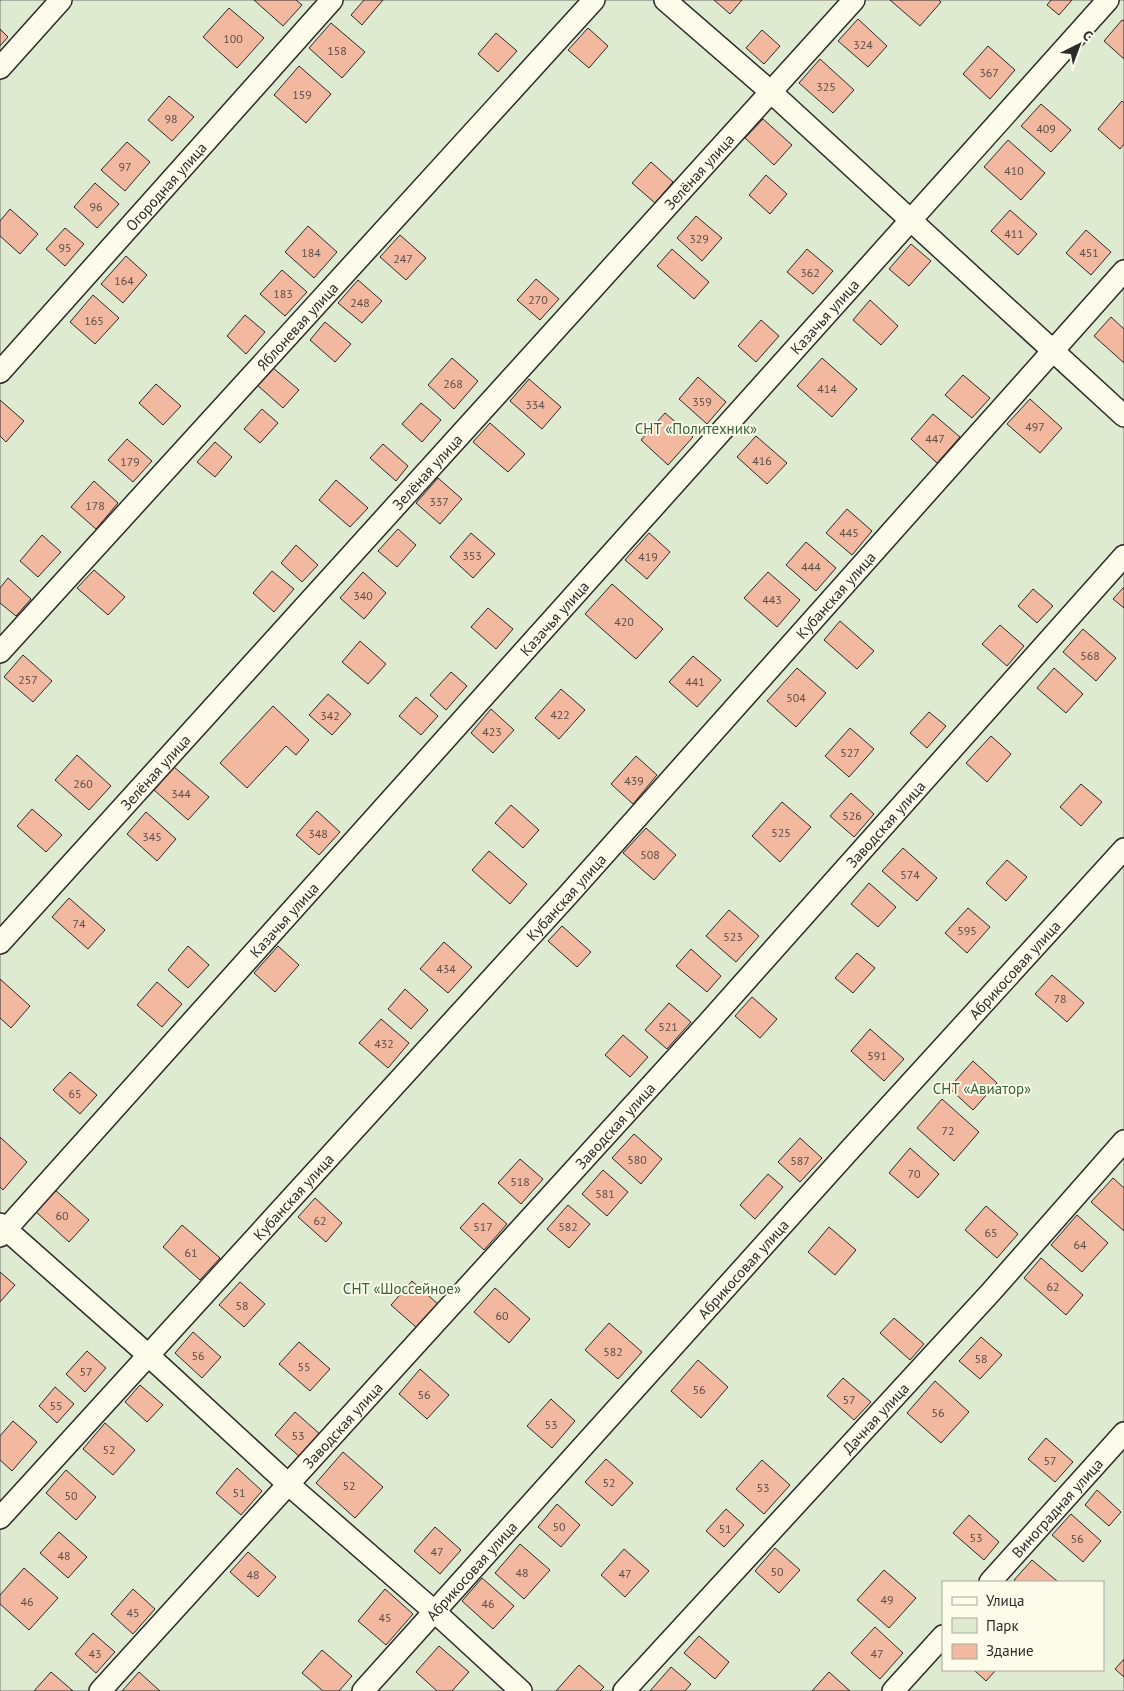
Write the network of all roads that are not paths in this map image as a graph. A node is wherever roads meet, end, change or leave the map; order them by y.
1 (61, 0) edge
2 (332, 0) edge
3 (594, 0) edge
4 (666, 0) edge
5 (854, 0) edge
6 (1108, 0) edge
7 (0, 68) edge
8 (772, 92) junction
9 (911, 221) junction
10 (1124, 270) edge
11 (1052, 351) junction
12 (0, 372) edge
13 (1124, 416) edge
14 (1124, 556) edge
15 (0, 652) edge
16 (1124, 849) edge
17 (0, 943) edge
18 (1124, 1141) edge
19 (2, 1230) edge
20 (148, 1354) junction
21 (1124, 1433) edge
22 (288, 1484) junction
23 (0, 1518) edge
24 (991, 1581) edge
25 (435, 1612) junction
26 (942, 1637) edge
27 (100, 1691) edge
28 (363, 1691) edge
29 (520, 1691) edge
30 (624, 1691) edge
31 (893, 1691) edge

1 - 7 street
2 - 12 street, Огородная улица
3 - 15 street, Яблоневая улица
4 - 8 street
5 - 8 street, Зелёная улица
6 - 9 street, Казачья улица
8 - 9 street
8 - 17 street, Зелёная улица
9 - 11 street
9 - 19 street, Казачья улица
10 - 11 street, Кубанская улица
11 - 13 street
11 - 20 street, Кубанская улица
14 - 22 street, Заводская улица
16 - 25 street, Абрикосовая улица
18 - 30 street, Дачная улица
19 - 20 street
20 - 22 street
20 - 23 street, Кубанская улица
21 - 24 street, Виноградная улица
22 - 25 street
22 - 27 street, Заводская улица
25 - 28 street, Абрикосовая улица
25 - 29 street
26 - 31 street

